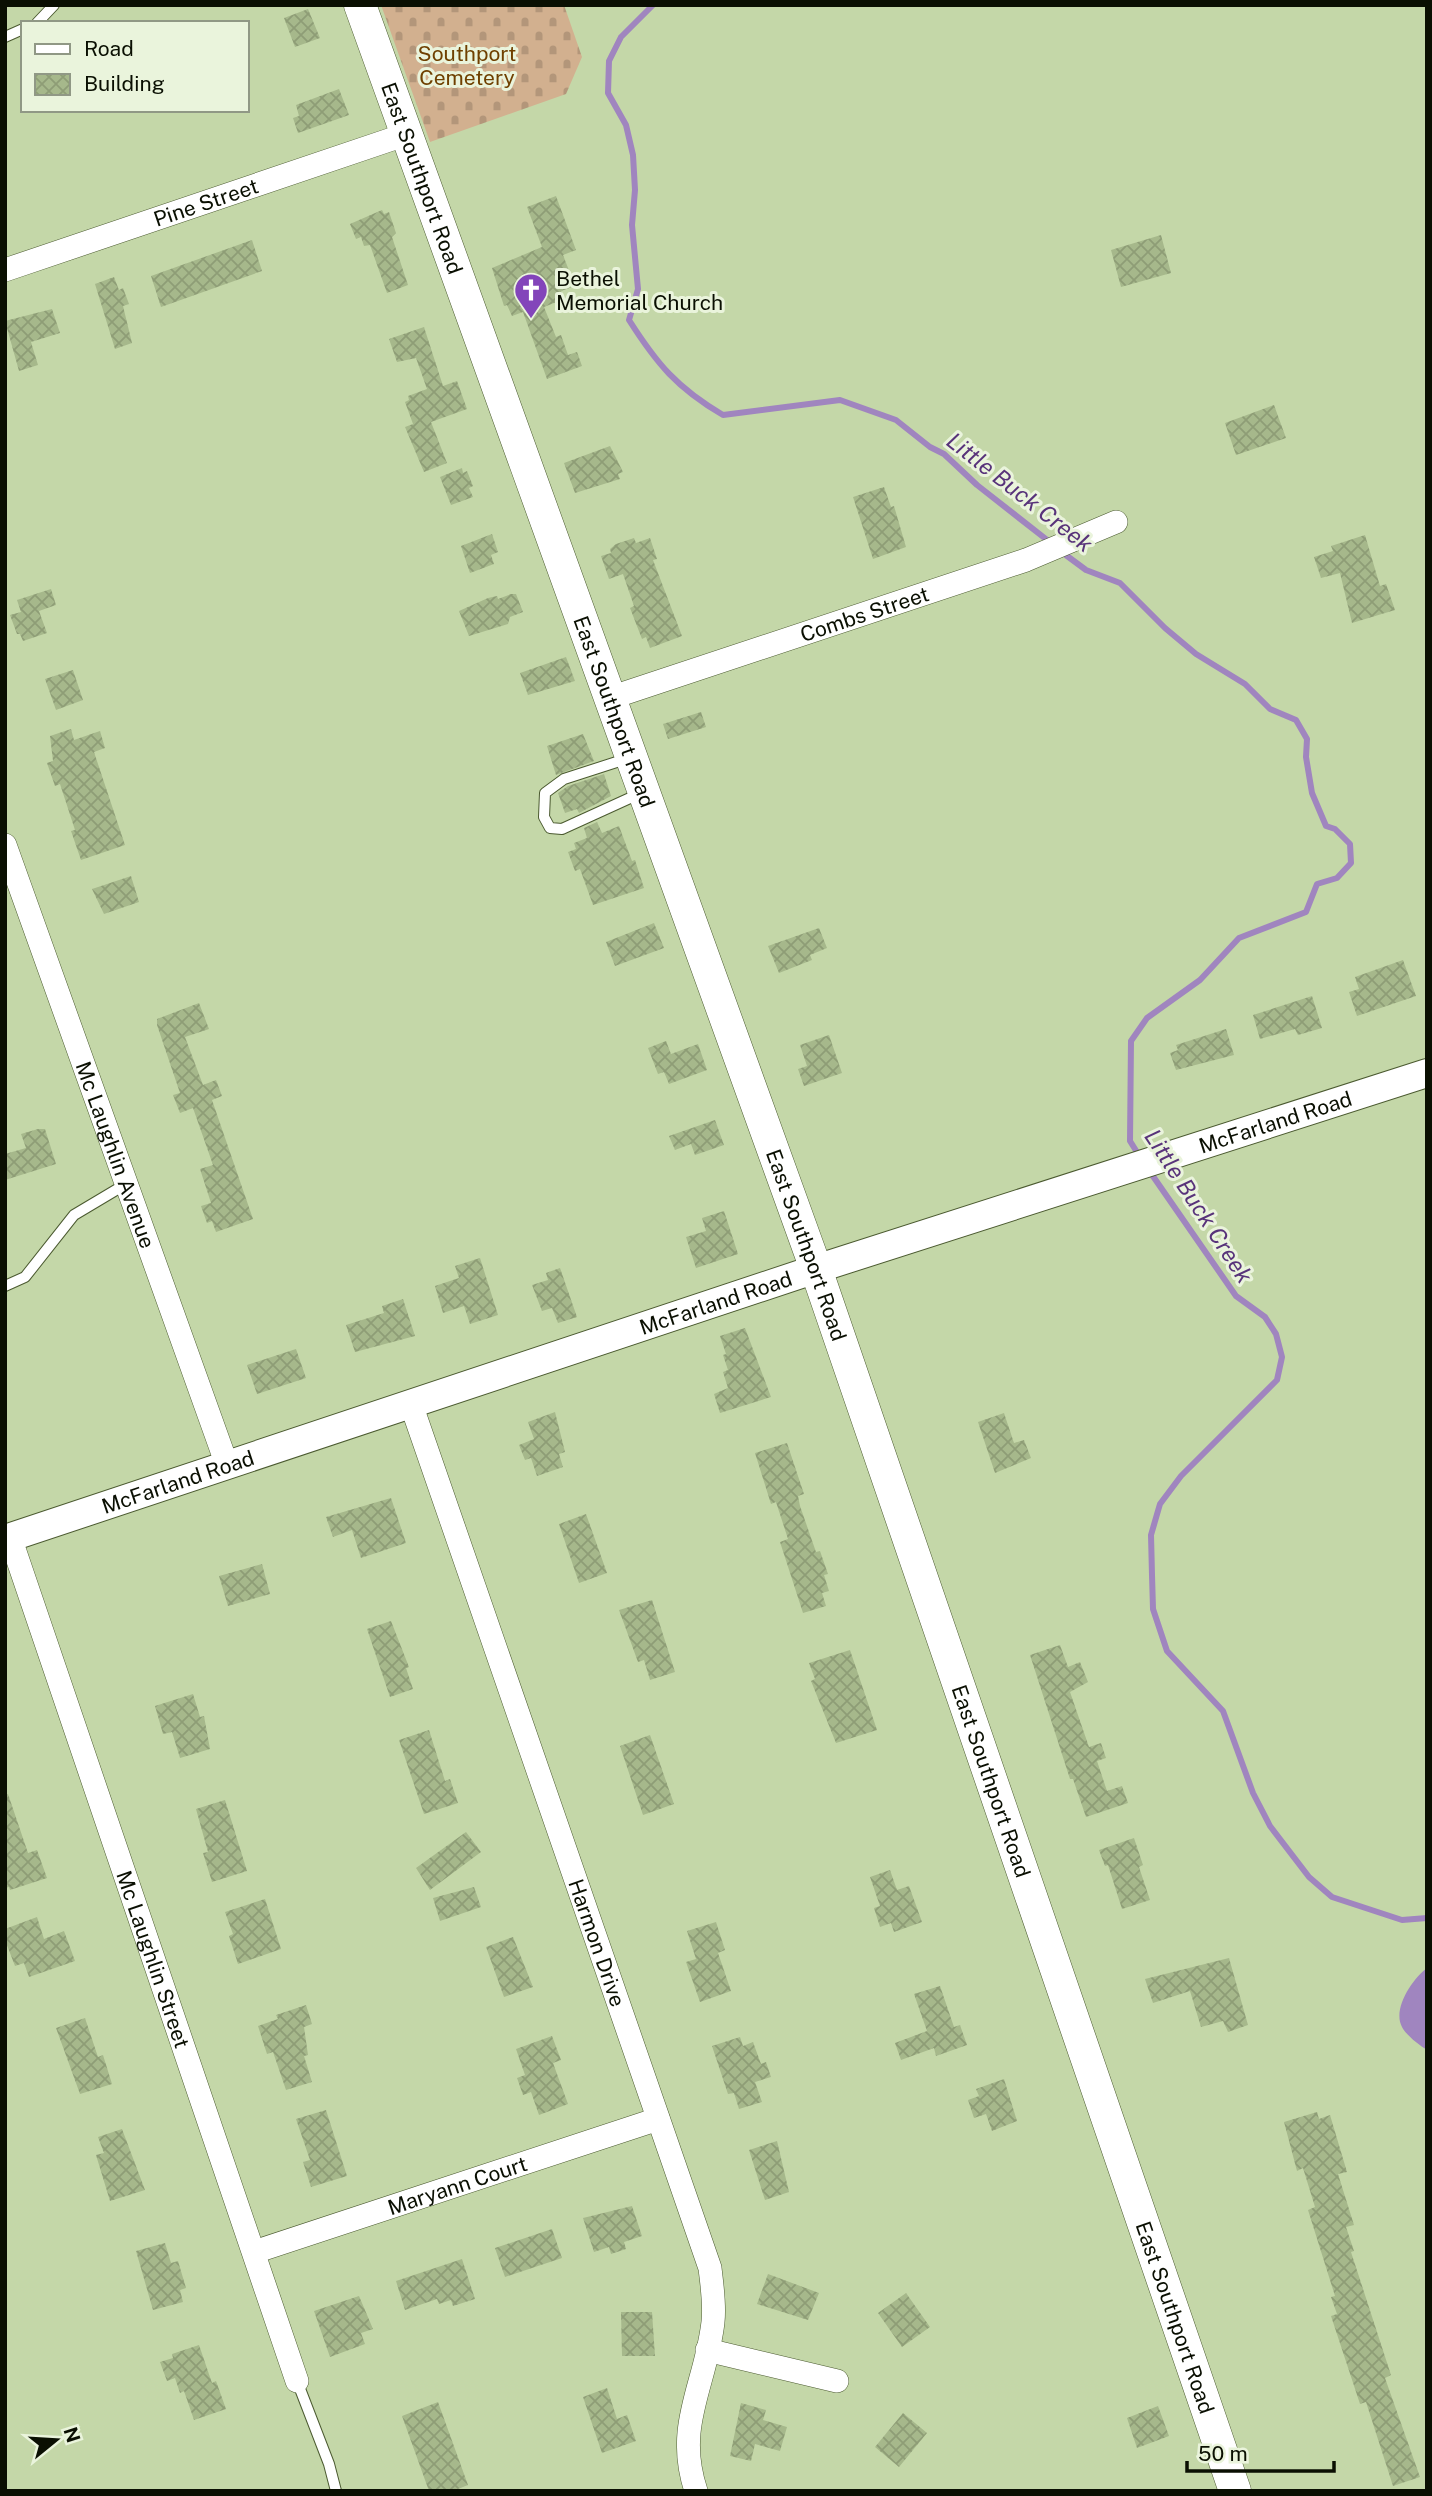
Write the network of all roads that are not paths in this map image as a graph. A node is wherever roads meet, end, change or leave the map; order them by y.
1 (54, 5) edge
2 (360, 5) edge
3 (39, 21) edge
4 (21, 30) edge
5 (5, 37) edge
6 (407, 134) junction
7 (5, 270) edge
8 (1116, 522) dead end
9 (610, 698) junction
10 (632, 757) junction
11 (644, 792) junction
12 (5, 845) edge
13 (1427, 1073) edge
14 (127, 1183) junction
15 (816, 1269) junction
16 (5, 1286) edge
17 (411, 1404) junction
18 (227, 1465) junction
19 (7, 1538) edge
20 (659, 2119) junction
21 (254, 2252) junction
22 (708, 2350) junction
23 (297, 2381) joint
24 (837, 2381) dead end
25 (336, 2491) edge
26 (696, 2491) edge
27 (1235, 2491) edge

1 - 3 lane
2 - 6 main road, East Southport Road
4 - 5 lane
6 - 7 street, Pine Street
6 - 9 main road, East Southport Road
8 - 9 street, Combs Street
9 - 10 main road, East Southport Road
10 - 11 main road, East Southport Road
10 - 11 lane
11 - 15 main road, East Southport Road
12 - 14 street, Mc Laughlin Avenue
13 - 15 street, McFarland Road
14 - 16 lane
14 - 18 street, Mc Laughlin Avenue
15 - 17 street, McFarland Road
15 - 27 main road, East Southport Road
17 - 18 street, McFarland Road
17 - 20 street, Harmon Drive
18 - 19 street, McFarland Road
19 - 21 street, Mc Laughlin Street
20 - 21 street, Maryann Court
20 - 22 street, Harmon Drive
21 - 23 street, Mc Laughlin Street
22 - 24 street
22 - 26 street, Harmon Drive
23 - 25 lane

